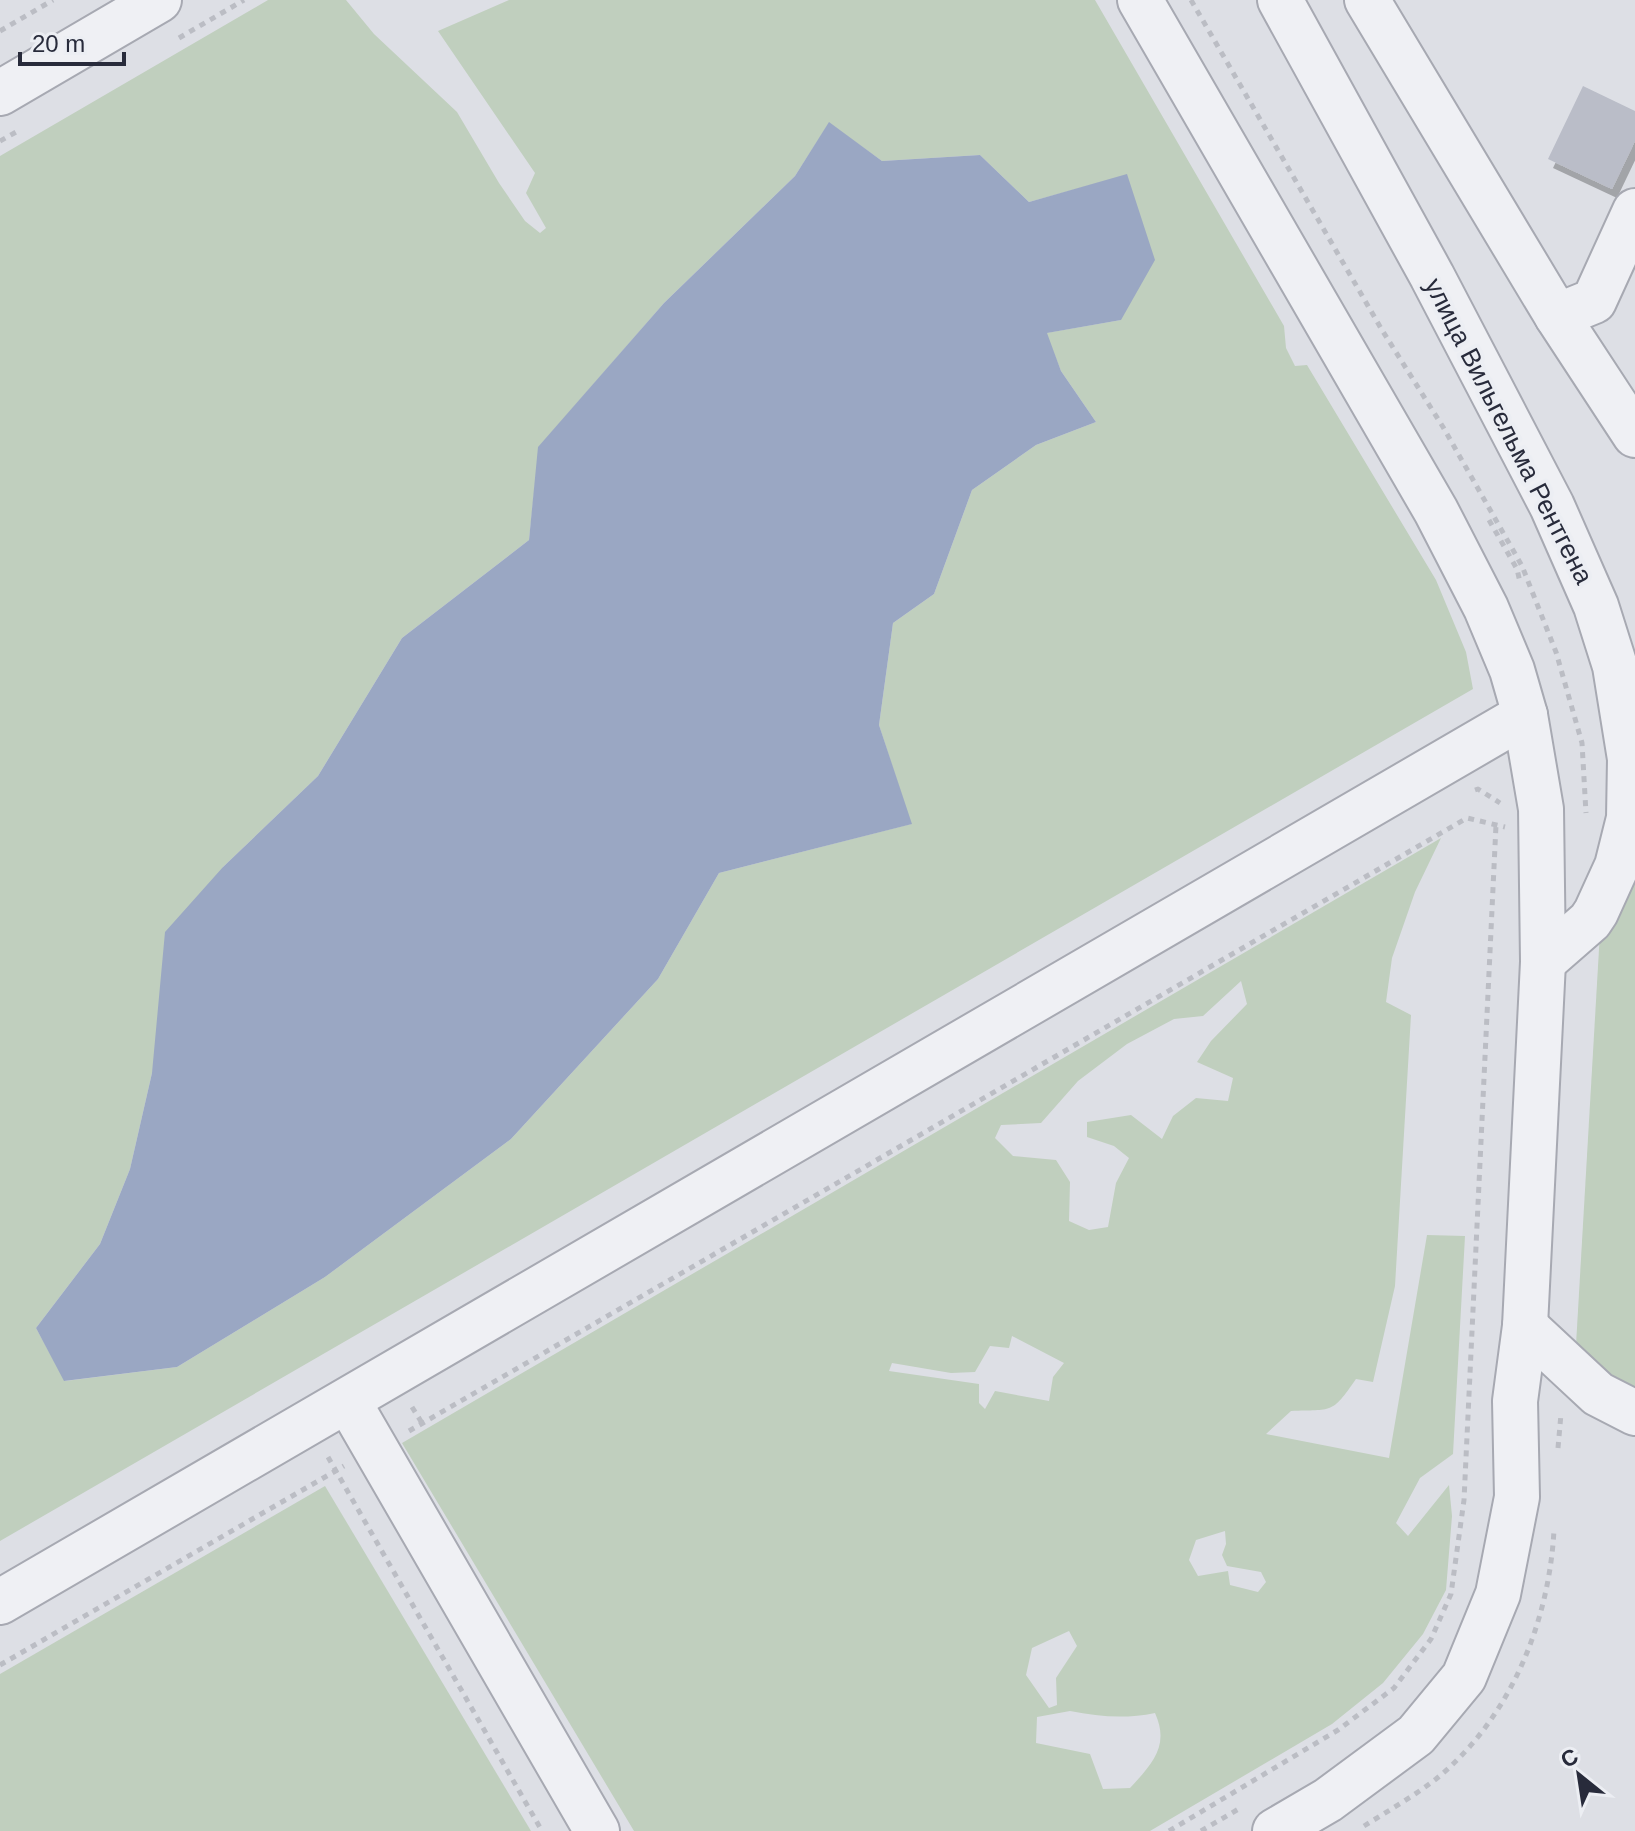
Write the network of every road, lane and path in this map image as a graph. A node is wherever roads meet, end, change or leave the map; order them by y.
1 (53, 0) edge
2 (159, 0) edge
3 (1140, 0) edge
4 (1191, 0) edge
5 (1280, 0) edge
6 (1367, 0) edge
7 (0, 31) edge
8 (0, 93) edge
9 (1635, 211) edge
10 (1557, 316) junction
11 (1635, 435) edge
12 (1615, 666) junction
13 (1635, 710) edge
14 (1525, 715) junction
15 (1510, 819) dead end
16 (1587, 824) dead end
17 (1496, 825) junction
18 (1543, 962) junction
19 (1525, 1326) junction
20 (1564, 1361) junction
21 (348, 1401) junction
22 (1635, 1413) edge
23 (309, 1423) junction
24 (375, 1449) junction
25 (1558, 1460) dead end
26 (335, 1471) junction
27 (1554, 1523) dead end
28 (0, 1602) edge
29 (0, 1665) edge
30 (1260, 1819) edge
31 (542, 1831) edge
32 (597, 1831) edge
33 (1169, 1831) edge
34 (1201, 1831) edge
35 (1356, 1831) edge

1 - 7 path
2 - 8 street
3 - 14 street
4 - 16 path
5 - 12 street, улица Вильгельма Рентгена
6 - 10 street
9 - 10 street
10 - 11 street
12 - 13 street
12 - 18 street, улица Вильгельма Рентгена
14 - 18 street
14 - 21 street
15 - 17 path
17 - 24 path
17 - 33 path
18 - 19 street
19 - 20 street
19 - 30 street
20 - 22 street
20 - 25 path
21 - 23 street
21 - 24 street
23 - 26 path
23 - 28 street
24 - 26 path
24 - 32 street
26 - 29 path
26 - 31 path
27 - 35 path
30 - 34 path

